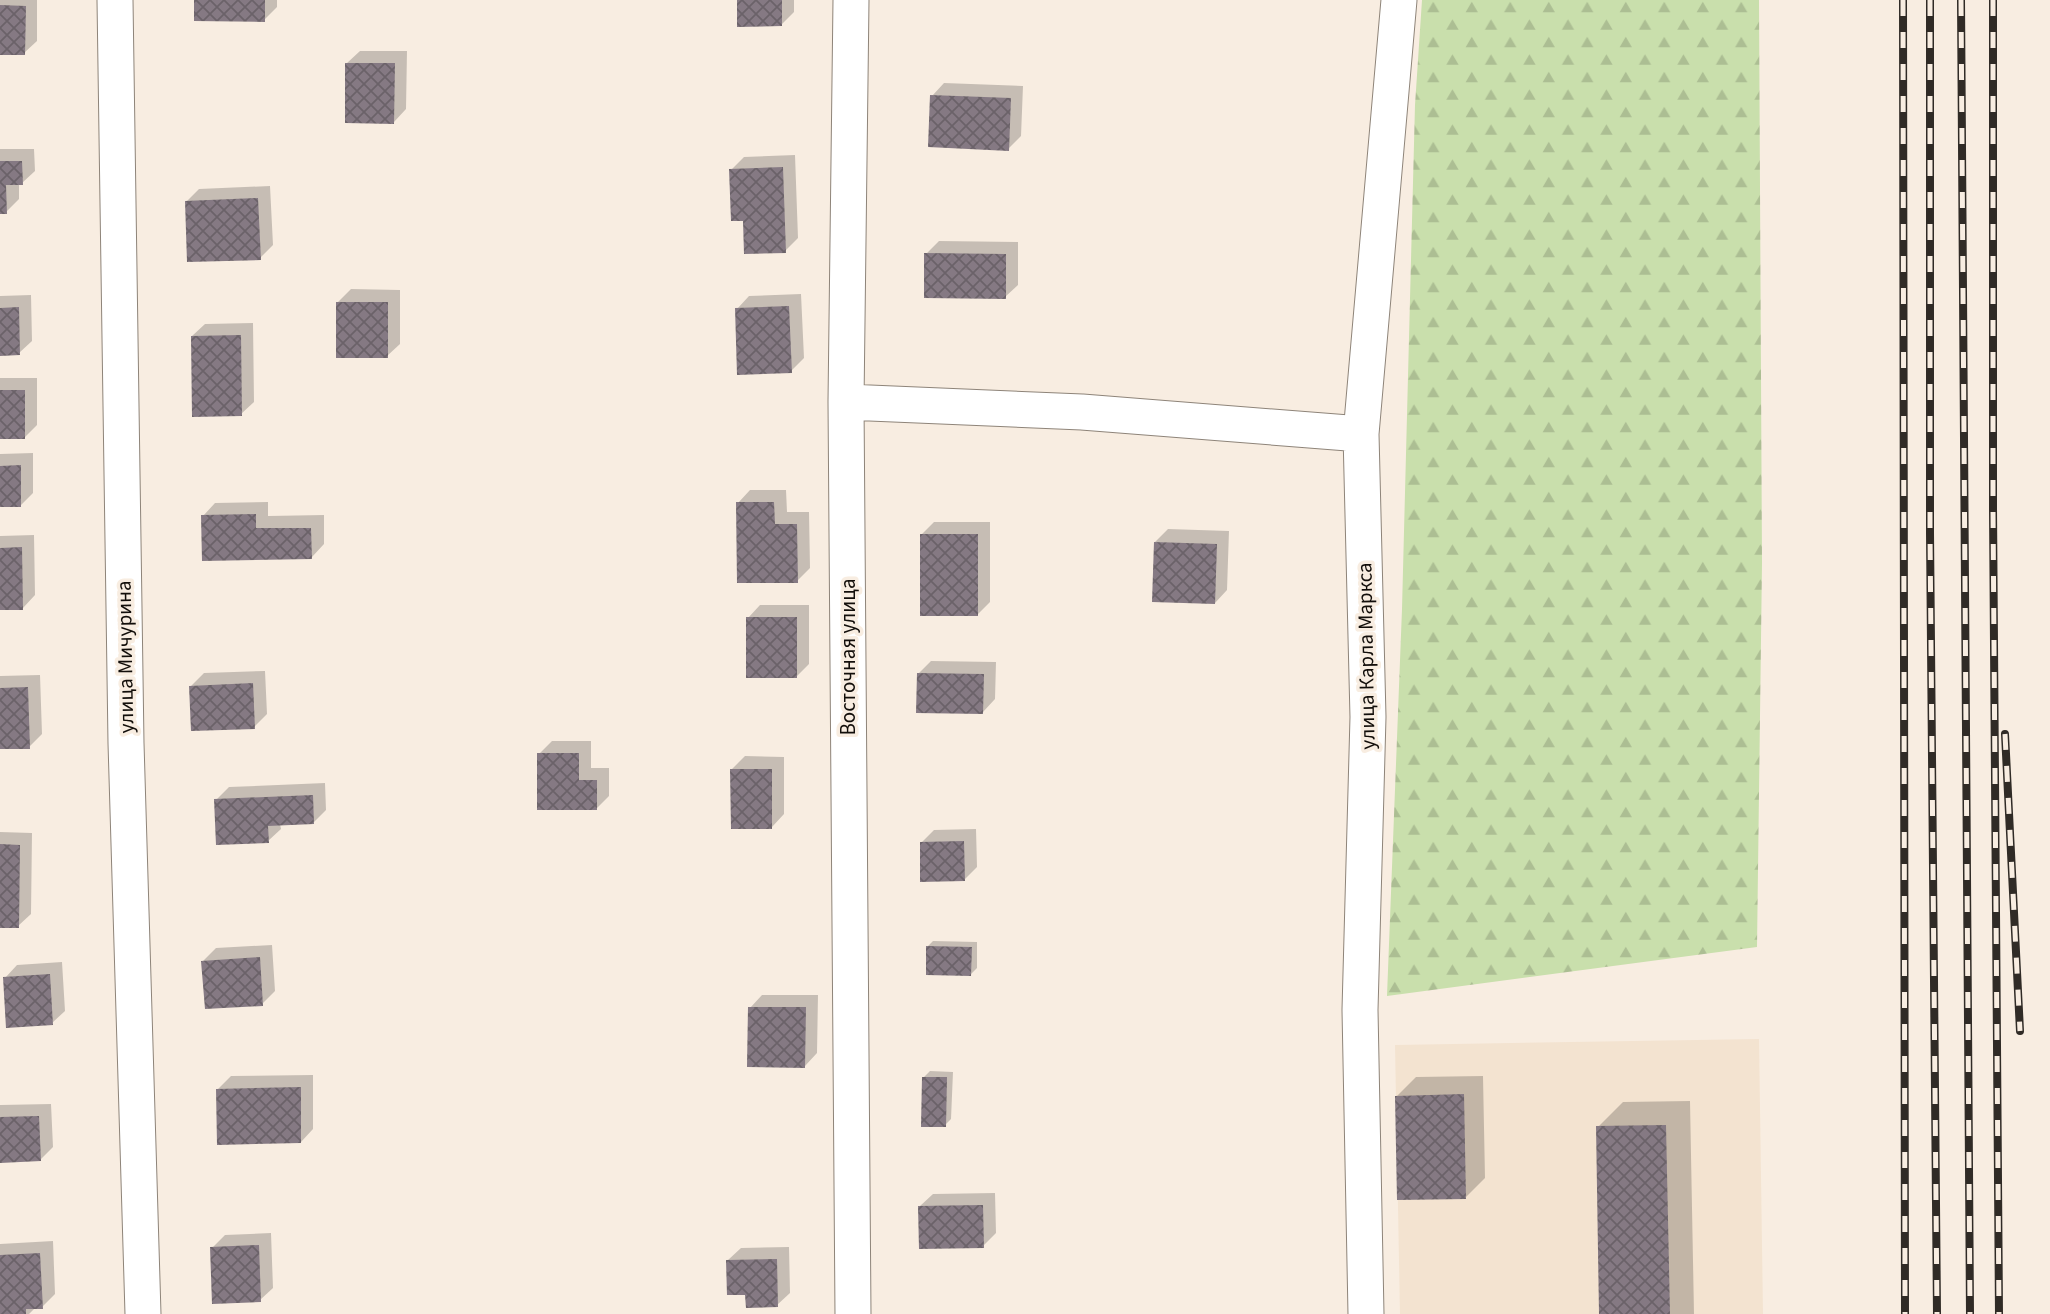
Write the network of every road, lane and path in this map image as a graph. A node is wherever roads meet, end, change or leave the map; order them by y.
1 (115, 0) edge
2 (850, 0) edge
3 (1399, 0) edge
4 (846, 402) junction
5 (1361, 435) junction
6 (143, 1314) edge
7 (853, 1314) edge
8 (1366, 1314) edge

1 - 6 street, улица Мичурина
2 - 4 street, Восточная улица
3 - 5 street, улица Карла Маркса
4 - 5 street
4 - 7 street, Восточная улица
5 - 8 street, улица Карла Маркса

